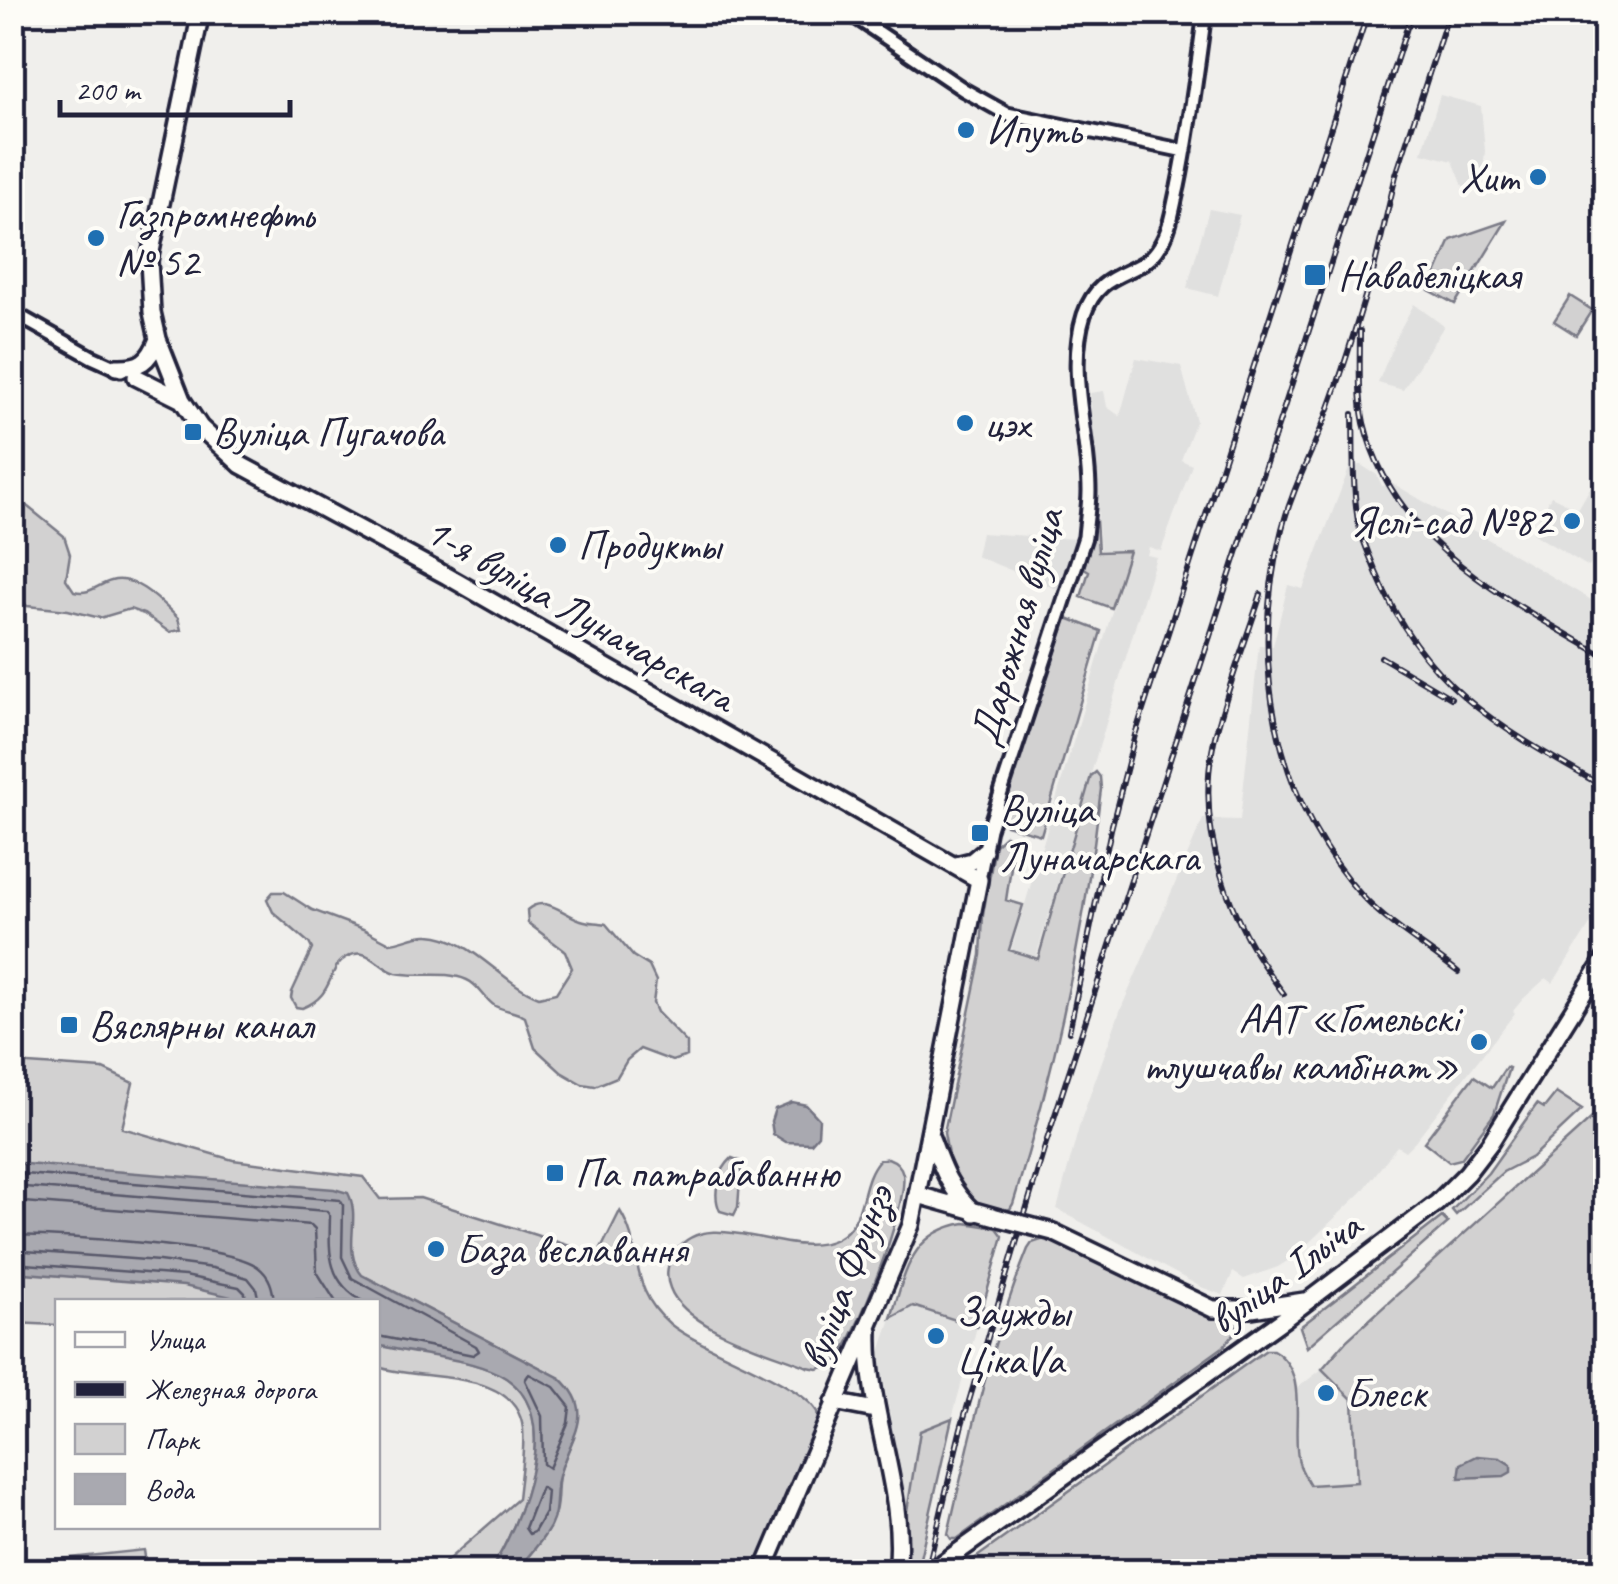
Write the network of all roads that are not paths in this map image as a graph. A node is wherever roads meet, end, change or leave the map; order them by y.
1 (201, 12) edge
2 (848, 12) edge
3 (1206, 12) edge
4 (1186, 151) junction
5 (12, 312) edge
6 (158, 339) junction
7 (116, 367) junction
8 (136, 377) junction
9 (173, 380) junction
10 (182, 400) junction
11 (984, 852) junction
12 (956, 865) junction
13 (979, 880) junction
14 (1606, 957) edge
15 (930, 1134) junction
16 (918, 1194) junction
17 (975, 1213) junction
18 (1308, 1300) junction
19 (870, 1321) junction
20 (834, 1402) junction
21 (875, 1410) junction
22 (763, 1572) edge
23 (897, 1572) edge
24 (930, 1572) edge

1 - 6 main road, 1-я вуліца Луначарскага
2 - 4 street
3 - 4 street, Дарожная вуліца
4 - 11 street, Дарожная вуліца
5 - 7 street
6 - 7 main road
6 - 9 main road, 1-я вуліца Луначарскага
7 - 8 street
8 - 9 street
8 - 10 main road
9 - 10 main road, 1-я вуліца Луначарскага
10 - 12 main road, 1-я вуліца Луначарскага
11 - 12 main road
11 - 13 street, Дарожная вуліца
12 - 13 main road, 1-я вуліца Луначарскага
13 - 15 main road, вуліца Фрунзэ
14 - 18 main road, вуліца Ільіча
15 - 16 main road, вуліца Фрунзэ
15 - 17 main road
16 - 17 main road
16 - 19 main road, вуліца Фрунзэ
17 - 18 main road, bridge
18 - 24 main road, вуліца Ільіча
19 - 20 main road, вуліца Фрунзэ
19 - 21 main road
20 - 21 main road
20 - 22 main road, вуліца Фрунзэ
21 - 23 main road

